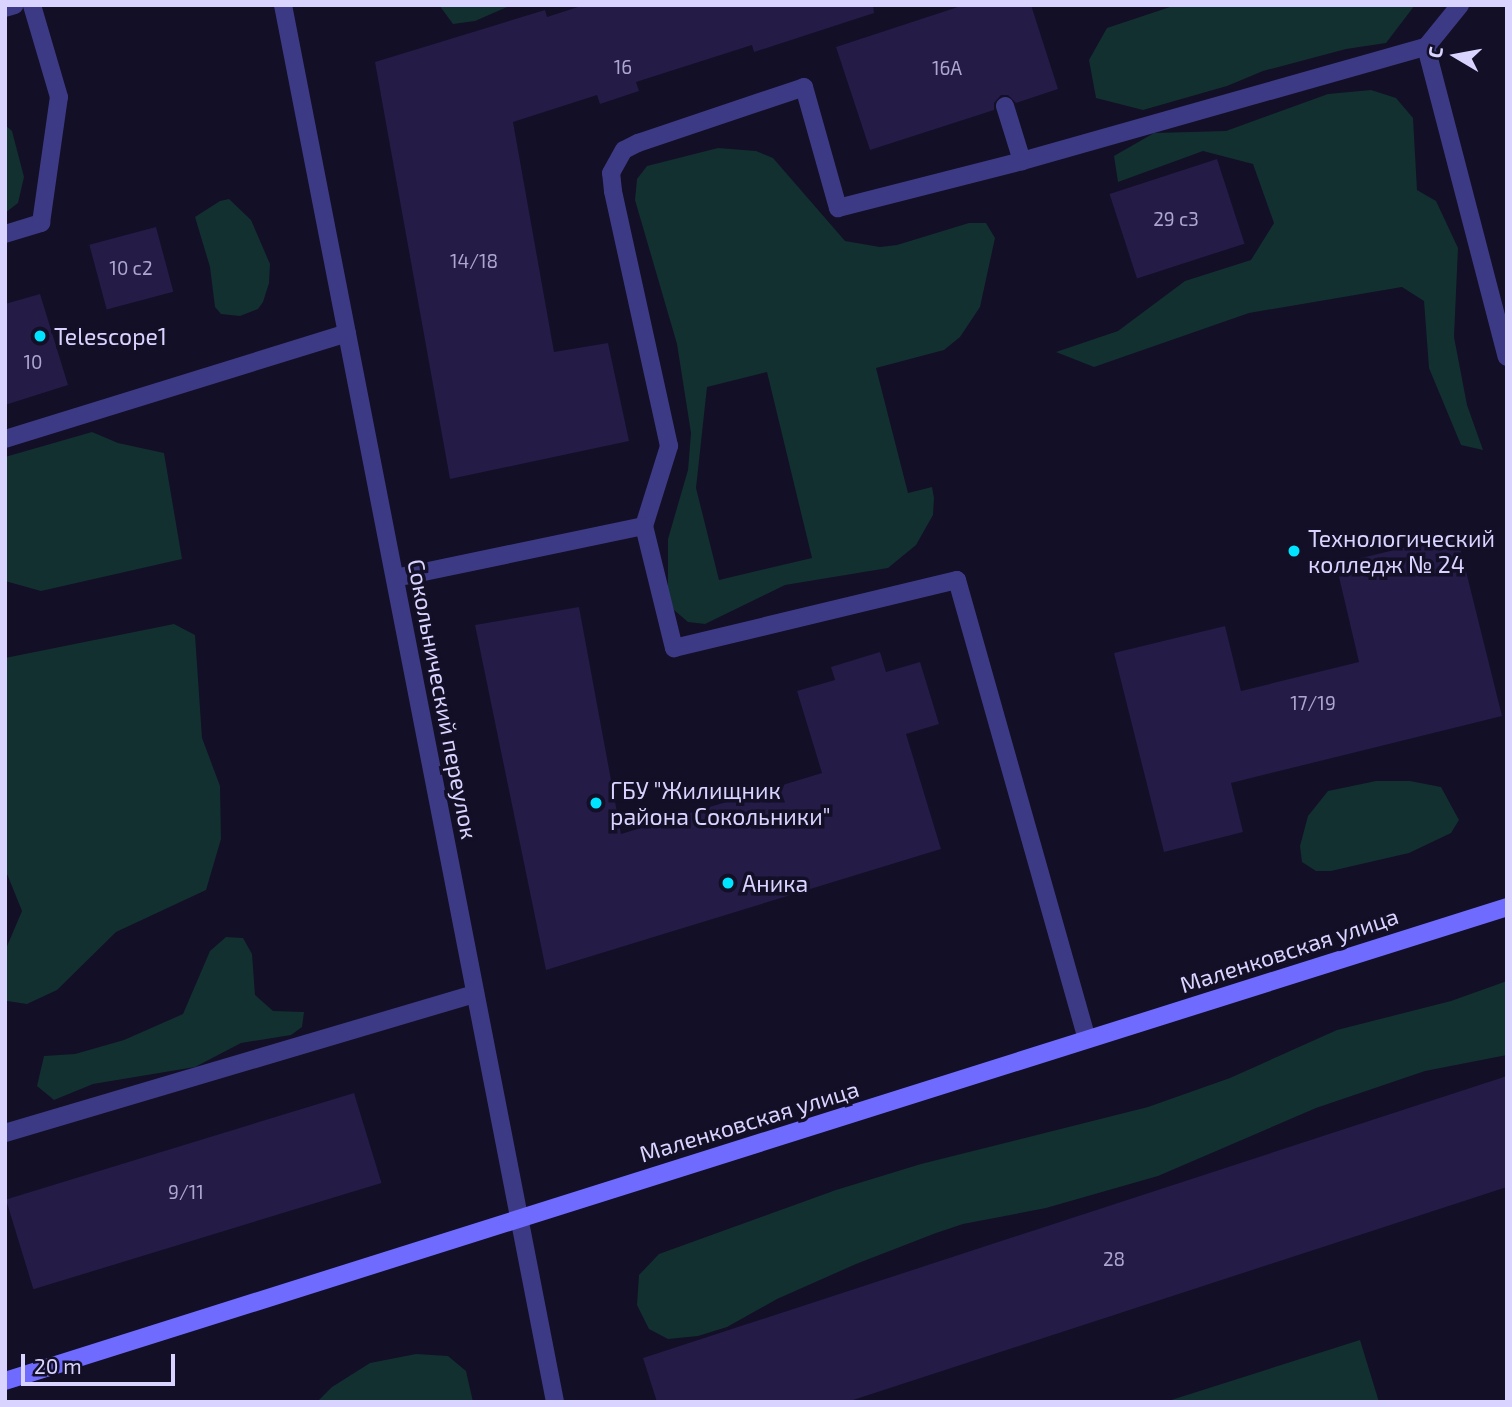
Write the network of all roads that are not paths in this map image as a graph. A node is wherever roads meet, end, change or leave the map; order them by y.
1 (15, 5) edge
2 (32, 5) edge
3 (283, 5) edge
4 (1460, 5) edge
5 (5, 8) edge
6 (1426, 47) junction
7 (1005, 106) dead end
8 (1021, 161) junction
9 (5, 234) edge
10 (347, 333) junction
11 (1507, 357) edge
12 (5, 439) edge
13 (644, 526) junction
14 (395, 578) junction
15 (1507, 907) edge
16 (475, 994) junction
17 (1087, 1040) junction
18 (5, 1133) edge
19 (519, 1219) junction
20 (5, 1381) edge
21 (555, 1402) edge

1 - 5 street
2 - 9 street
3 - 10 street, Сокольнический переулок
4 - 6 street
6 - 8 street
6 - 11 street
7 - 8 street
8 - 13 street
10 - 12 street
10 - 14 street, Сокольнический переулок
13 - 14 street
13 - 17 street
14 - 16 street, Сокольнический переулок
15 - 17 street, Маленковская улица
16 - 18 street
16 - 19 street, Сокольнический переулок
17 - 19 street, Маленковская улица
19 - 20 street, Маленковская улица
19 - 21 street, Сокольнический переулок

